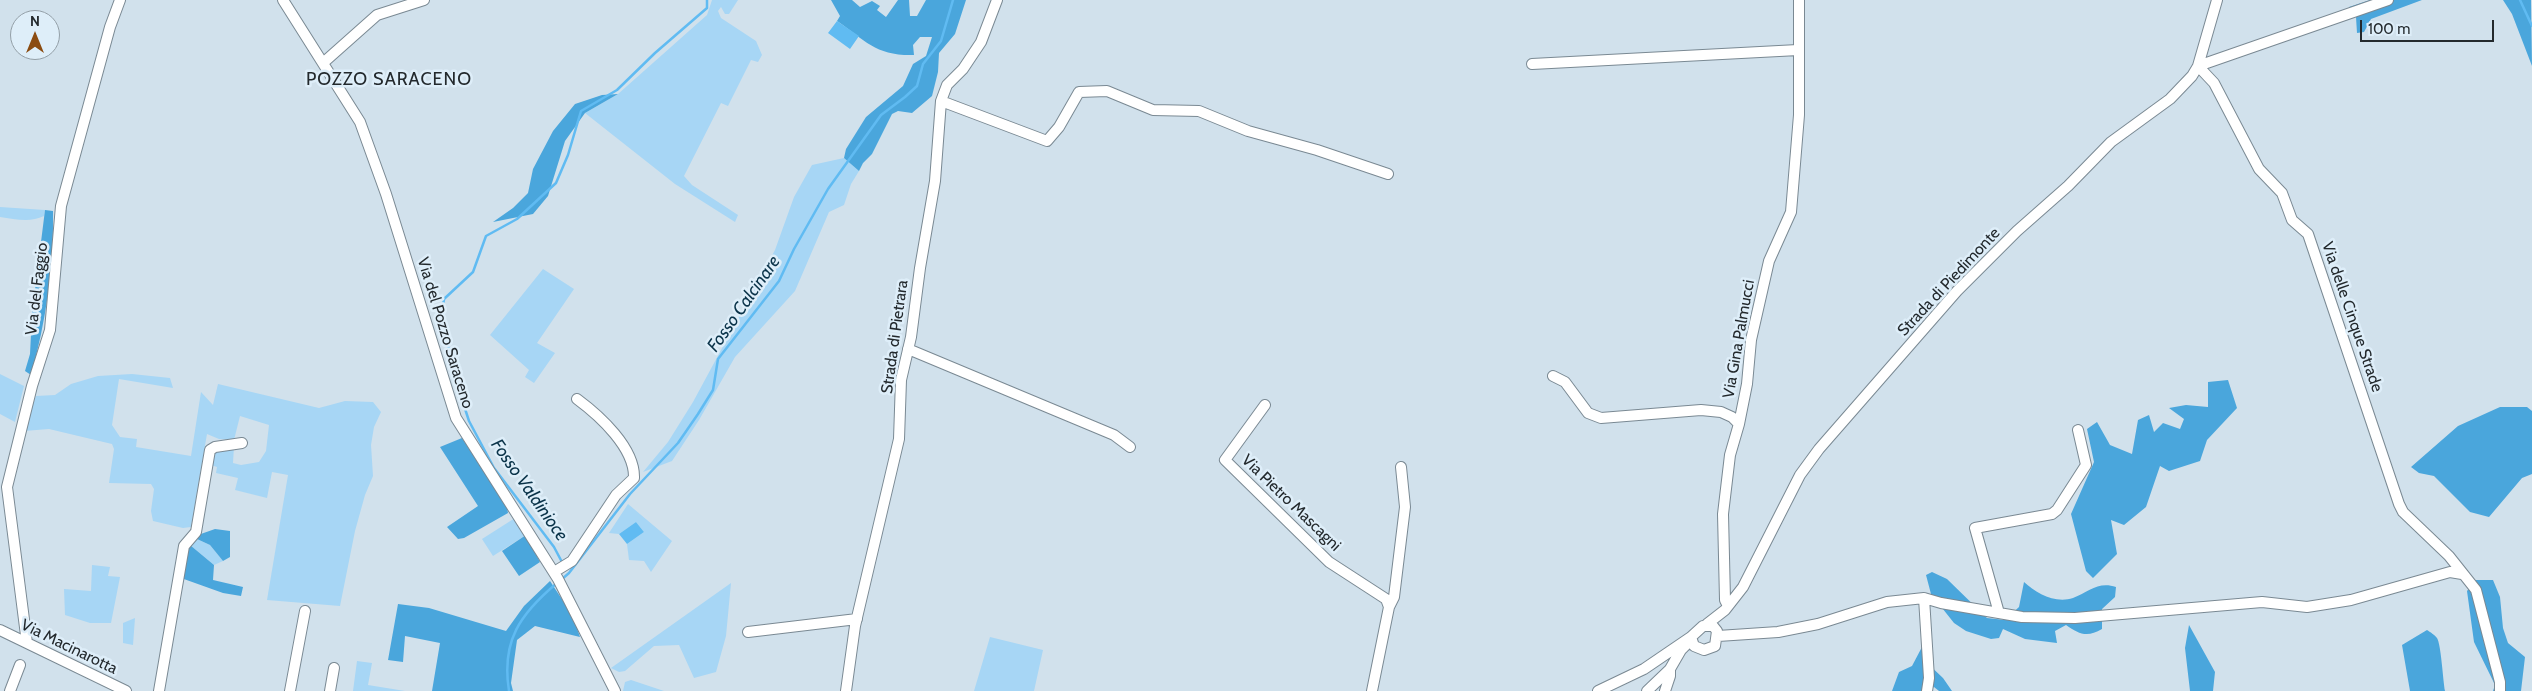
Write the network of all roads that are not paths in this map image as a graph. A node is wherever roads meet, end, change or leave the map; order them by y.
1 (120, 0) edge
2 (283, 0) edge
3 (424, 0) edge
4 (998, 0) edge
5 (1798, 0) edge
6 (2217, 0) edge
7 (2388, 0) edge
8 (1798, 50) junction
9 (323, 63) junction
10 (1532, 64) dead end
11 (2198, 66) junction
12 (940, 101) junction
13 (1388, 174) dead end
14 (908, 348) junction
15 (1554, 376) dead end
16 (577, 399) dead end
17 (1265, 406) dead end
18 (1739, 424) junction
19 (2078, 430) dead end
20 (242, 442) dead end
21 (1130, 447) dead end
22 (1401, 467) dead end
23 (554, 572) junction
24 (2462, 574) junction
25 (1924, 598) junction
26 (1388, 607) junction
27 (1726, 608) junction
28 (305, 611) dead end
29 (1999, 613) junction
30 (857, 619) junction
31 (1707, 624) junction
32 (0, 630) edge
33 (748, 632) dead end
34 (1718, 634) junction
35 (1691, 639) junction
36 (27, 642) junction
37 (1681, 650) junction
38 (1695, 651) junction
39 (1669, 652) junction
40 (20, 665) dead end
41 (1672, 666) junction
42 (334, 668) dead end
43 (10, 691) edge
44 (126, 691) edge
45 (159, 691) edge
46 (290, 691) edge
47 (330, 691) edge
48 (615, 691) edge
49 (846, 691) edge
50 (1372, 691) edge
51 (1598, 691) edge
52 (1647, 691) edge
53 (1665, 691) edge
54 (1927, 691) edge
55 (2500, 691) edge

1 - 36 street, Via del Faggio
2 - 9 street, Via del Pozzo Saraceno
3 - 9 street
4 - 12 street, Strada di Pietrara
5 - 8 street, Via Gina Palmucci
6 - 11 street, Strada di Piedimonte
7 - 11 street
8 - 10 street
8 - 18 street, Via Gina Palmucci
9 - 23 street, Via del Pozzo Saraceno
11 - 24 street, Via delle Cinque Strade
11 - 27 street, Strada di Piedimonte
12 - 13 street
12 - 14 street, Strada di Pietrara
14 - 21 street
14 - 30 street, Strada di Pietrara
15 - 18 street
16 - 23 street
17 - 26 street, Via Pietro Mascagni
18 - 27 street, Via Gina Palmucci
19 - 29 street
20 - 45 street
22 - 26 street
23 - 48 street, Via del Pozzo Saraceno
24 - 29 street
24 - 55 street, Via delle Cinque Strade
25 - 29 street
25 - 34 street
25 - 54 street
26 - 50 street
27 - 31 street, Strada di Piedimonte
27 - 34 street, Strada di Piedimonte
28 - 46 street
30 - 33 street
30 - 49 street, Strada di Pietrara
31 - 34 street
31 - 35 street
32 - 36 street, Via Macinarotta
34 - 38 street
35 - 37 street
35 - 38 street
35 - 39 street
36 - 44 street, Via Macinarotta
37 - 38 street
37 - 39 street
37 - 41 street
38 - 41 street
39 - 51 street
40 - 43 street
41 - 52 street
41 - 53 street
42 - 47 street

